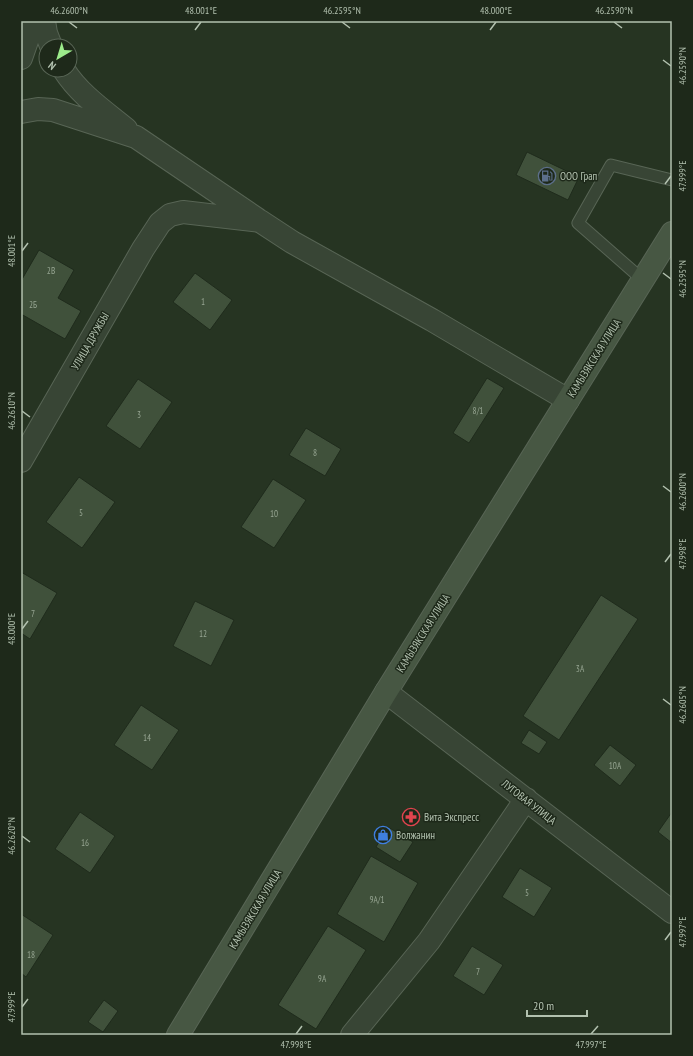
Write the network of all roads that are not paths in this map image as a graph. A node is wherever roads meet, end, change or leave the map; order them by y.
1 (33, 21) edge
2 (44, 21) edge
3 (48, 38) edge
4 (21, 58) edge
5 (69, 78) edge
6 (21, 112) edge
7 (136, 137) junction
8 (672, 180) edge
9 (260, 221) junction
10 (672, 233) edge
11 (643, 280) junction
12 (568, 400) junction
13 (21, 461) edge
14 (386, 692) junction
15 (526, 799) junction
16 (672, 912) edge
17 (178, 1035) edge
18 (352, 1035) edge

1 - 4 street
2 - 3 street
5 - 7 street
6 - 7 street
7 - 9 street
8 - 11 lane
9 - 12 street
9 - 13 street, УЛИЦА ДРУЖБЫ
10 - 11 main road, КАМЫЗЯКСКАЯ УЛИЦА
11 - 12 main road, КАМЫЗЯКСКАЯ УЛИЦА
12 - 14 main road, КАМЫЗЯКСКАЯ УЛИЦА
14 - 15 street, ЛУГОВАЯ УЛИЦА
14 - 17 main road, КАМЫЗЯКСКАЯ УЛИЦА
15 - 16 street, ЛУГОВАЯ УЛИЦА
15 - 18 street

